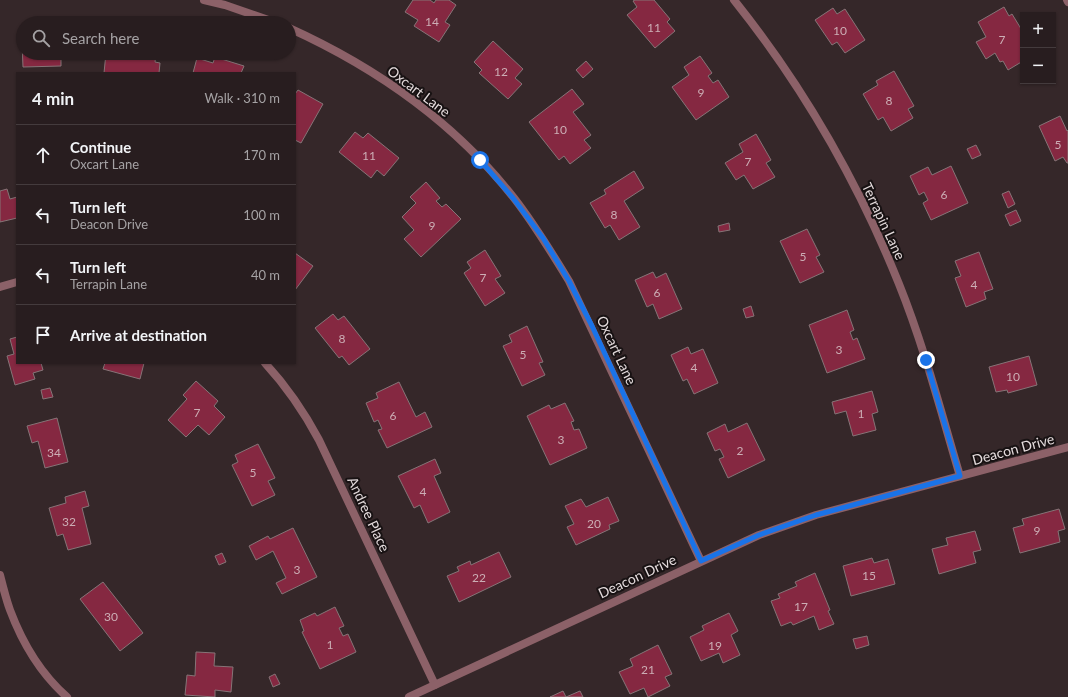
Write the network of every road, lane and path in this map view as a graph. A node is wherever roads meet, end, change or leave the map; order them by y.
1 (204, 0) edge
2 (734, 0) edge
3 (257, 16) edge
4 (296, 31) edge
5 (16, 282) edge
6 (0, 287) edge
7 (266, 364) edge
8 (1068, 447) edge
9 (960, 476) junction
10 (701, 561) junction
11 (0, 575) edge
12 (435, 685) junction
13 (67, 697) edge
14 (409, 697) edge

1 - 3 street
2 - 9 street, Terrapin Lane
4 - 10 street, Oxcart Lane
5 - 6 street
7 - 12 street, Andree Place
8 - 9 street, Deacon Drive
9 - 10 street, Deacon Drive
10 - 12 street, Deacon Drive
11 - 13 street
12 - 14 street, Deacon Drive

